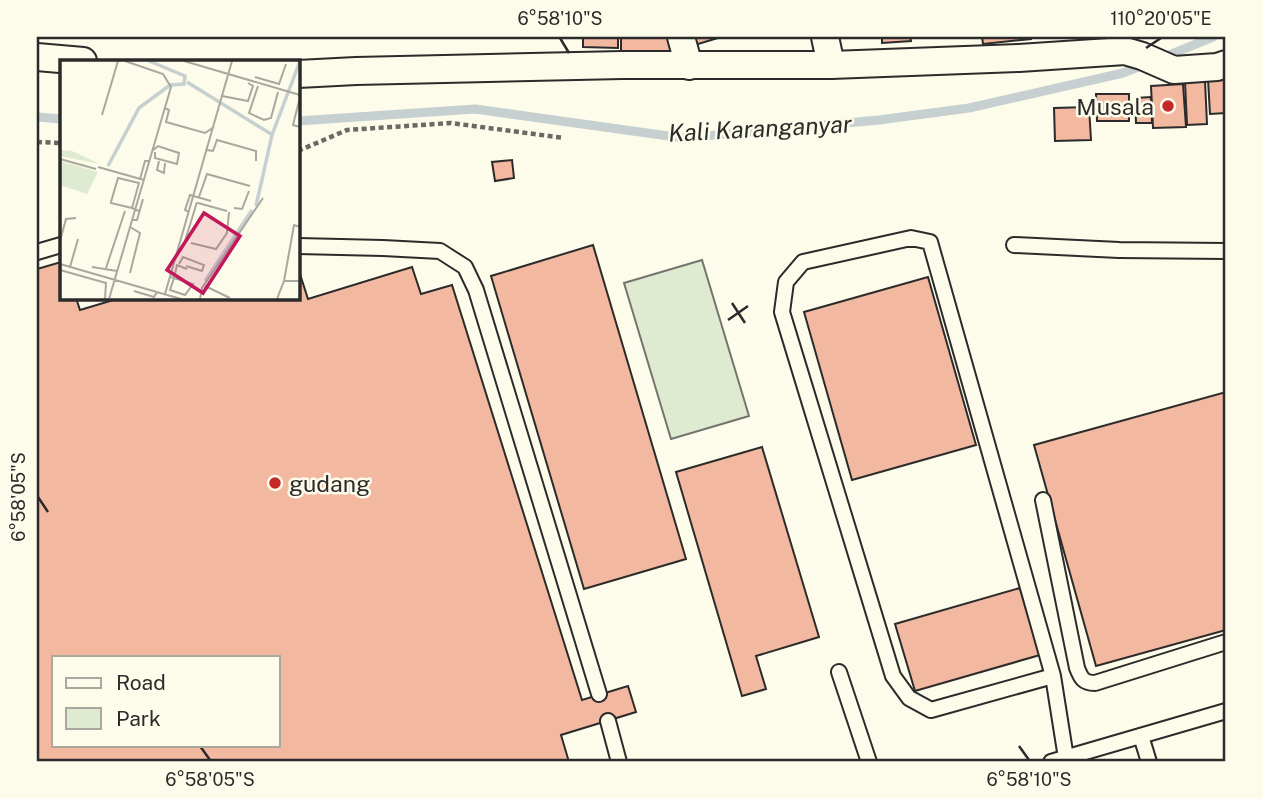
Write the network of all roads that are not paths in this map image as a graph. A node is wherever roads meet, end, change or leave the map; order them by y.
1 (681, 37) edge
2 (825, 37) edge
3 (965, 48) edge
4 (1130, 48) edge
5 (37, 57) edge
6 (72, 60) edge
7 (1226, 64) edge
8 (831, 65) junction
9 (689, 66) junction
10 (299, 74) edge
11 (60, 244) edge
12 (299, 246) edge
13 (1014, 246) dead end
14 (1226, 251) edge
15 (37, 252) edge
16 (1043, 500) dead end
17 (1226, 642) edge
18 (839, 671) dead end
19 (1053, 676) junction
20 (599, 694) dead end
21 (1226, 711) edge
22 (608, 721) dead end
23 (1141, 736) junction
24 (1066, 758) junction
25 (619, 762) edge
26 (869, 762) edge
27 (1051, 762) edge
28 (1149, 762) edge

1 - 9 street
2 - 8 street
3 - 4 street
3 - 8 street
4 - 7 street
5 - 6 street
8 - 9 street
9 - 10 street
11 - 15 lane
12 - 20 lane
13 - 14 lane
16 - 17 lane
18 - 26 lane
19 - 19 lane
19 - 24 lane
21 - 23 lane
22 - 25 lane
23 - 24 lane
23 - 28 lane
24 - 27 lane

